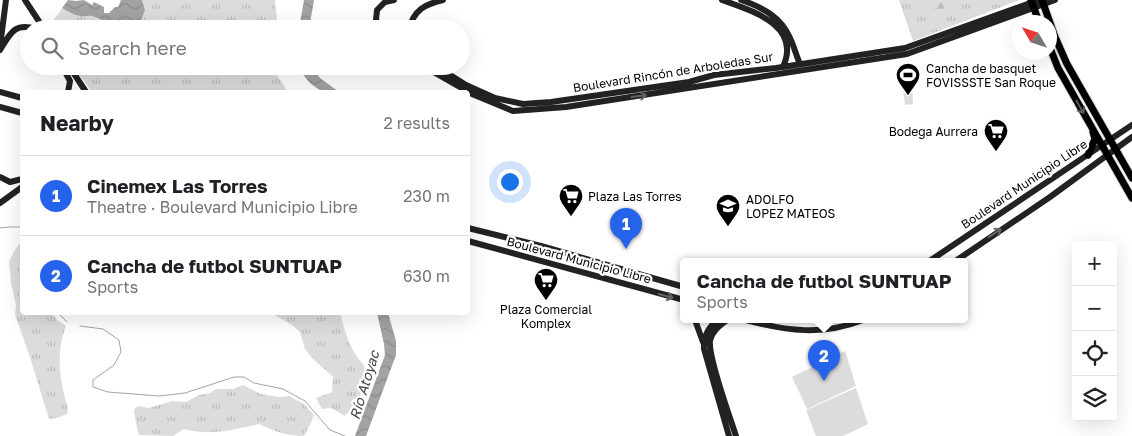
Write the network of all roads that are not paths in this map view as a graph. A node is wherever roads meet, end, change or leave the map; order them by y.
1 (6, 0) edge
2 (25, 0) edge
3 (394, 0) edge
4 (425, 0) edge
5 (429, 0) edge
6 (443, 0) edge
7 (722, 0) edge
8 (741, 0) edge
9 (1055, 0) edge
10 (734, 2) edge
11 (1037, 2) edge
12 (1038, 15) edge
13 (38, 20) edge
14 (376, 20) edge
15 (413, 20) edge
16 (20, 27) edge
17 (0, 46) edge
18 (0, 50) edge
19 (796, 57) junction
20 (787, 58) junction
21 (1055, 60) edge
22 (800, 64) junction
23 (813, 65) junction
24 (783, 66) junction
25 (776, 70) junction
26 (66, 75) edge
27 (75, 75) edge
28 (440, 75) edge
29 (450, 75) edge
30 (68, 90) edge
31 (85, 90) edge
32 (467, 90) edge
33 (0, 92) edge
34 (470, 92) edge
35 (20, 97) edge
36 (2, 107) edge
37 (538, 107) junction
38 (20, 112) edge
39 (1090, 124) junction
40 (1132, 125) edge
41 (1132, 137) edge
42 (1110, 140) junction
43 (1102, 146) junction
44 (1115, 149) junction
45 (1088, 155) junction
46 (1108, 155) junction
47 (0, 177) edge
48 (1132, 178) edge
49 (20, 180) edge
50 (20, 188) edge
51 (1132, 198) edge
52 (0, 203) edge
53 (470, 228) edge
54 (470, 242) edge
55 (934, 258) edge
56 (960, 258) edge
57 (680, 286) edge
58 (680, 299) edge
59 (696, 323) edge
60 (714, 323) edge
61 (724, 323) edge
62 (758, 323) edge
63 (853, 323) edge
64 (703, 342) junction
65 (729, 436) edge
66 (736, 436) edge

1 - 17 main road
2 - 13 main road
3 - 14 main road
4 - 5 main road
6 - 15 main road
7 - 10 main road
8 - 19 main road
9 - 11 main road
10 - 20 main road
11 - 12 main road
11 - 23 main road
11 - 42 main road
16 - 18 main road
19 - 20 main road
19 - 22 main road
20 - 24 main road
21 -> 39 main road
22 - 23 main road, Boulevard Rincón de Arboledas Sur
22 - 24 main road, Boulevard Rincón de Arboledas Sur
23 - 25 main road, Boulevard Rincón de Arboledas Sur
24 - 25 main road, Boulevard Rincón de Arboledas Sur
25 - 37 main road, Boulevard Rincón de Arboledas Sur
26 - 30 main road
27 - 31 main road
28 - 32 main road
29 - 37 main road
33 - 35 main road
34 - 37 main road
36 - 38 main road
39 - 43 main road
39 - 45 main road
40 - 42 main road, Boulevard Municipio Libre
41 - 44 main road, Boulevard Municipio Libre
42 - 43 main road, Boulevard Municipio Libre
42 - 44 main road
43 - 45 main road, Boulevard Municipio Libre
43 - 46 main road
44 - 46 main road, Boulevard Municipio Libre
44 - 48 main road
45 - 55 main road, Boulevard Municipio Libre
46 - 51 main road
56 -> 46 main road, Boulevard Municipio Libre
47 - 49 main road
50 - 52 main road
53 - 57 main road, Boulevard Municipio Libre
54 -> 58 main road, Boulevard Municipio Libre
59 - 64 main road
60 - 64 main road
61 - 66 main road
62 - 63 main road
64 - 65 main road

